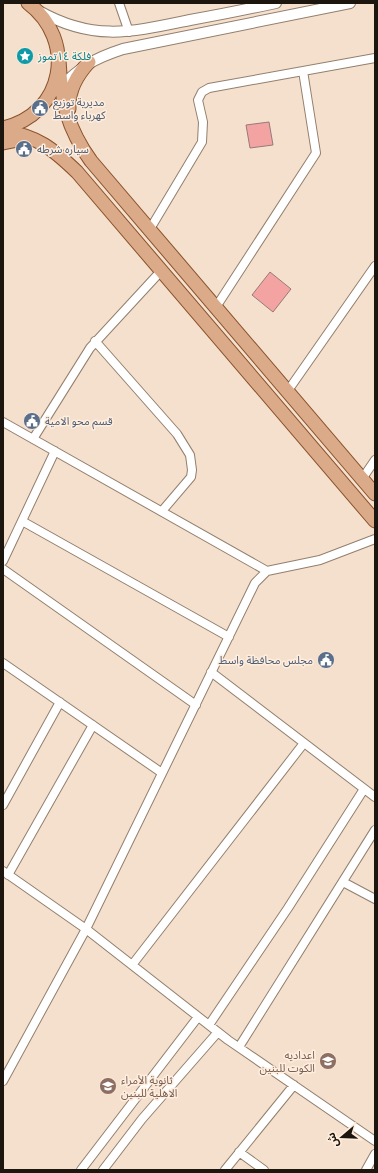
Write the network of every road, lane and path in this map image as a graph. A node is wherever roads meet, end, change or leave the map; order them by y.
1 (119, 3) edge
2 (276, 3) edge
3 (350, 3) edge
4 (33, 7) edge
5 (129, 32) junction
6 (375, 58) edge
7 (59, 60) junction
8 (90, 62) junction
9 (303, 71) junction
10 (61, 86) junction
11 (44, 103) junction
12 (4, 134) edge
13 (74, 135) junction
14 (150, 229) junction
15 (375, 266) edge
16 (161, 271) junction
17 (216, 307) junction
18 (95, 341) junction
19 (254, 353) junction
20 (242, 365) junction
21 (287, 392) junction
22 (3, 422) edge
23 (33, 439) junction
24 (55, 451) junction
25 (375, 460) edge
26 (362, 479) junction
27 (375, 494) edge
28 (162, 511) junction
29 (22, 521) junction
30 (375, 521) edge
31 (375, 539) edge
32 (3, 561) edge
33 (3, 569) edge
34 (267, 571) junction
35 (229, 637) junction
36 (3, 663) edge
37 (211, 672) junction
38 (60, 702) junction
39 (196, 704) junction
40 (93, 725) junction
41 (304, 743) junction
42 (162, 772) junction
43 (364, 789) junction
44 (375, 797) edge
45 (3, 805) edge
46 (375, 830) edge
47 (6, 873) edge
48 (343, 882) junction
49 (375, 899) edge
50 (86, 929) junction
51 (132, 965) junction
52 (198, 1017) junction
53 (209, 1025) junction
54 (218, 1032) junction
55 (239, 1048) junction
56 (3, 1081) edge
57 (294, 1085) junction
58 (375, 1140) edge
59 (239, 1152) junction
60 (375, 1154) edge
61 (81, 1170) edge
62 (103, 1170) edge
63 (224, 1170) edge
64 (264, 1170) edge
65 (366, 1170) edge

1 - 5 street
2 - 5 street
3 - 8 street
4 - 5 street
4 - 7 main road
6 - 9 street
7 - 10 main road
7 - 11 main road
8 - 10 street
8 - 13 main road
9 - 14 street
9 - 17 street
10 - 11 street
10 - 13 main road
11 - 12 main road
12 - 16 main road
13 - 14 main road
14 - 17 main road
15 - 21 street
16 - 18 street
16 - 20 main road
17 - 19 main road
18 - 23 street
18 - 28 street
19 - 20 main road
19 - 21 main road
20 - 30 main road
21 - 26 main road
22 - 23 street
23 - 24 street
24 - 28 street
24 - 29 street
25 - 26 street
26 - 27 main road
28 - 34 street
29 - 32 street
29 - 35 street
31 - 34 street
33 - 39 street
34 - 35 street
35 - 37 street
36 - 38 street
37 - 39 street
37 - 41 street
38 - 40 street
38 - 45 street
39 - 42 street
40 - 42 street
40 - 47 street
41 - 43 street
41 - 51 street
42 - 50 street
43 - 44 street
43 - 53 street
46 - 48 street
47 - 50 street
48 - 49 street
48 - 55 street
50 - 51 street
50 - 56 street
51 - 52 street
52 - 53 street
52 - 61 street
53 - 54 street
54 - 55 street
54 - 62 street
55 - 57 street
57 - 58 street
57 - 59 street
59 - 63 street
59 - 64 street
60 - 65 street

